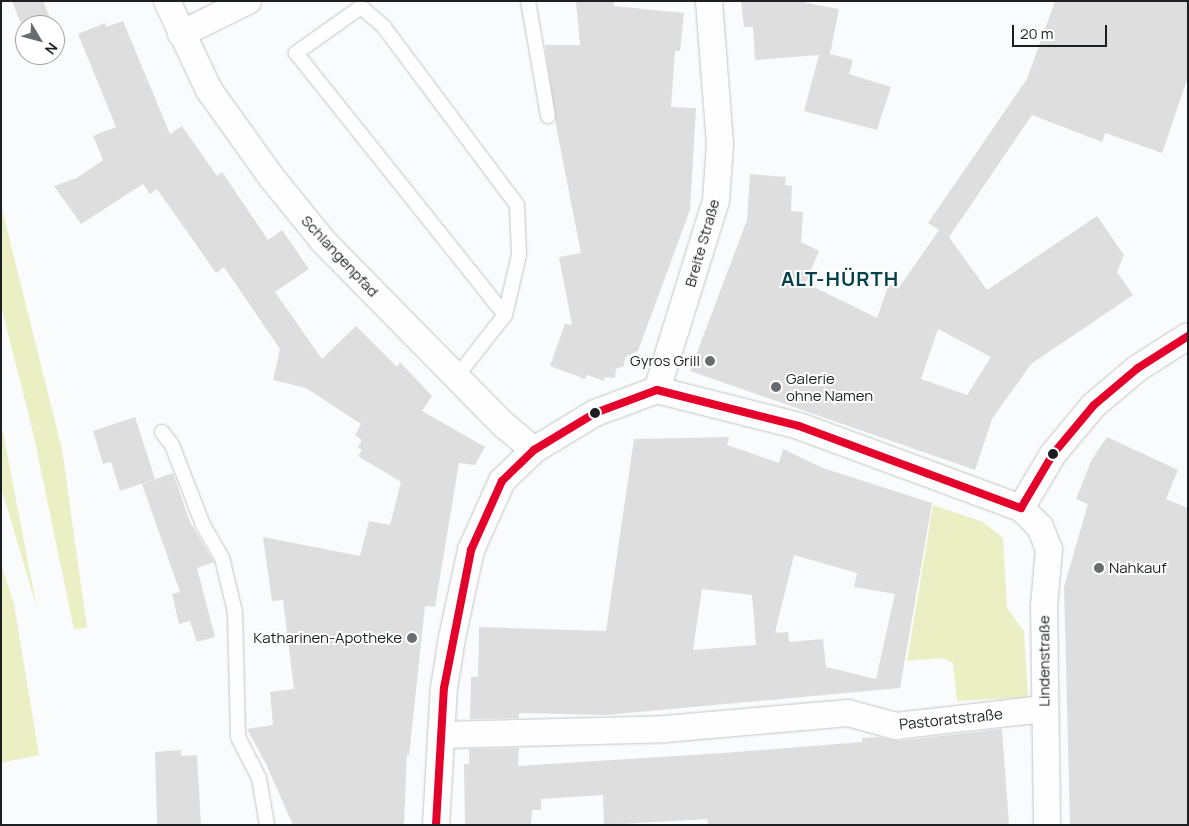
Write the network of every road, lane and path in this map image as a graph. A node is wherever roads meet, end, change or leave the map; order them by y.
1 (168, 1) edge
2 (248, 1) edge
3 (528, 1) edge
4 (709, 1) edge
5 (181, 34) junction
6 (548, 116) dead end
7 (505, 315) junction
8 (1188, 336) edge
9 (457, 376) junction
10 (657, 390) junction
11 (162, 432) dead end
12 (534, 450) junction
13 (1021, 508) junction
14 (1043, 709) junction
15 (441, 735) junction
16 (267, 825) edge
17 (436, 825) edge
18 (1046, 825) edge

1 - 5 street, Schlangenpfad
2 - 5 street
3 - 6 lane
4 - 10 street, Breite Straße
5 - 9 street, Schlangenpfad
7 - 7 lane
7 - 9 lane
8 - 13 street
9 - 12 street, Schlangenpfad
10 - 12 street
10 - 13 street
11 - 16 lane
12 - 15 street
13 - 14 street, Lindenstraße
14 - 15 street, Pastoratstraße
14 - 18 street, Lindenstraße
15 - 17 street

